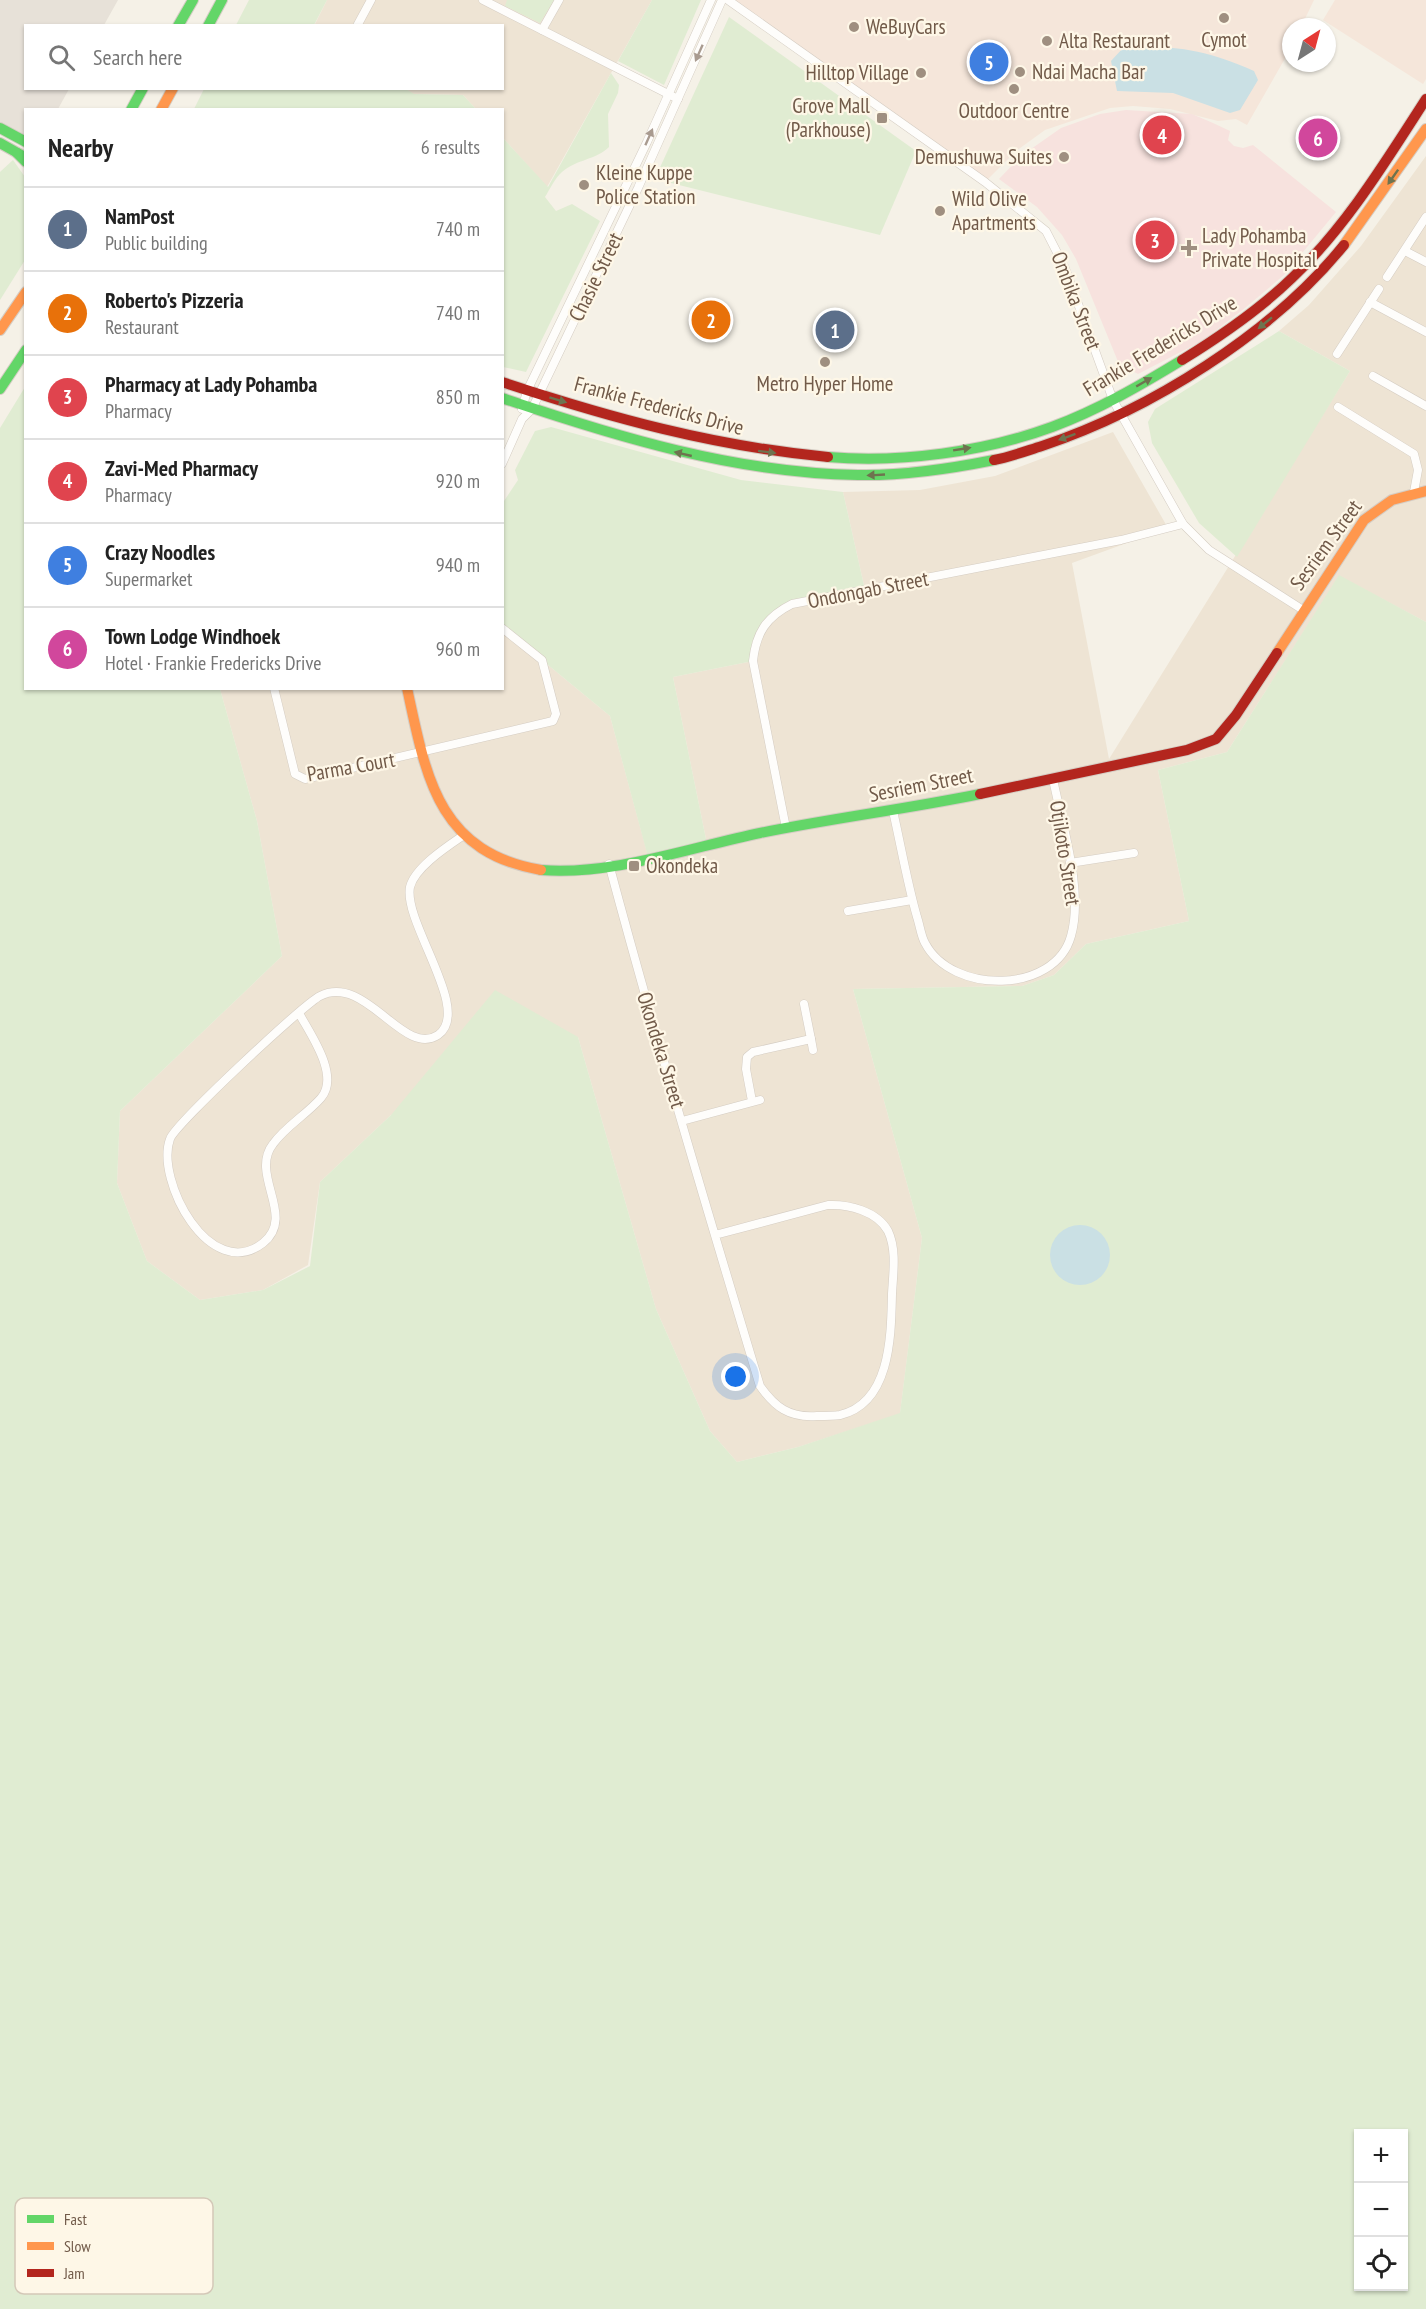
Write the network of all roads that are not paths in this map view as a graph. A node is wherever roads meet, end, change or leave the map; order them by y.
1 (193, 0) edge
2 (222, 0) edge
3 (371, 0) edge
4 (483, 0) edge
5 (559, 0) edge
6 (711, 0) edge
7 (722, 0) edge
8 (728, 0) edge
9 (179, 24) edge
10 (209, 24) edge
11 (358, 24) edge
12 (542, 30) junction
13 (142, 90) edge
14 (172, 90) edge
15 (668, 94) junction
16 (678, 99) junction
17 (1426, 99) edge
18 (132, 108) edge
19 (162, 108) edge
20 (1415, 116) junction
21 (1426, 123) edge
22 (0, 128) edge
23 (1426, 129) edge
24 (24, 141) edge
25 (0, 143) edge
26 (23, 158) edge
27 (1426, 217) edge
28 (1405, 251) junction
29 (1426, 262) edge
30 (1387, 277) dead end
31 (1379, 289) dead end
32 (24, 295) edge
33 (1371, 302) junction
34 (0, 330) edge
35 (1426, 332) edge
36 (24, 353) edge
37 (1336, 354) dead end
38 (1373, 376) dead end
39 (504, 383) edge
40 (0, 389) edge
41 (527, 391) junction
42 (538, 394) junction
43 (504, 399) edge
44 (1113, 400) junction
45 (1426, 406) edge
46 (527, 407) junction
47 (1338, 407) dead end
48 (1120, 414) junction
49 (504, 460) edge
50 (1426, 491) edge
51 (1414, 492) junction
52 (1183, 524) junction
53 (1303, 610) junction
54 (504, 630) edge
55 (274, 690) edge
56 (407, 690) edge
57 (423, 753) junction
58 (1053, 779) junction
59 (893, 811) junction
60 (786, 828) junction
61 (464, 835) junction
62 (1134, 853) dead end
63 (1070, 863) junction
64 (609, 864) junction
65 (912, 900) junction
66 (848, 910) dead end
67 (804, 1004) dead end
68 (300, 1014) junction
69 (811, 1039) junction
70 (813, 1050) dead end
71 (682, 1121) junction
72 (715, 1235) junction

1 - 9 main road
2 - 10 main road
3 - 11 street
4 - 12 street
5 - 12 street
6 - 15 street, Chasie Street
7 -> 16 street, Chasie Street
8 - 44 street, Ombika Street
12 - 15 street
13 - 18 main road
14 - 19 main road
15 - 16 street
41 -> 15 street, Chasie Street
16 - 42 street, Chasie Street
17 - 20 main road, Frankie Fredericks Drive
20 - 21 main road
44 -> 20 main road, Frankie Fredericks Drive
22 - 24 main road
23 -> 48 main road, Frankie Fredericks Drive
25 - 26 main road
27 - 28 street
28 - 29 street
28 - 30 street
31 - 33 street
32 - 34 main road
33 - 35 street
33 - 37 street
36 - 40 main road
38 - 45 street
39 - 41 main road, Frankie Fredericks Drive
41 - 42 main road, Frankie Fredericks Drive
41 - 46 street, Chasie Street
42 -> 44 main road, Frankie Fredericks Drive
42 - 46 street, Chasie Street
43 - 46 main road, Frankie Fredericks Drive
44 - 48 street, Ombika Street
48 -> 46 main road, Frankie Fredericks Drive
46 - 49 street, Chasie Street
47 - 51 street
48 - 52 street, Ombika Street
50 - 51 main road, Sesriem Street
51 - 53 main road, Sesriem Street
52 - 53 street, Ombika Street
52 - 60 street, Ondongab Street
53 - 58 main road, Sesriem Street
54 - 57 street
55 - 57 street, Parma Court
56 - 57 main road, Sesriem Street
57 - 61 main road, Sesriem Street
58 - 59 main road, Sesriem Street
58 - 63 street, Otjikoto Street
59 - 60 main road, Sesriem Street
59 - 65 street, Otjikoto Street
60 - 64 main road, Sesriem Street
61 - 64 main road, Sesriem Street
61 - 68 street
62 - 63 street
63 - 65 street, Otjikoto Street
64 - 71 street, Okondeka Street
65 - 66 street
67 - 69 street
68 - 68 street
69 - 70 street
69 - 71 street
71 - 72 street, Okondeka Street
72 - 72 street, Okondeka Street

